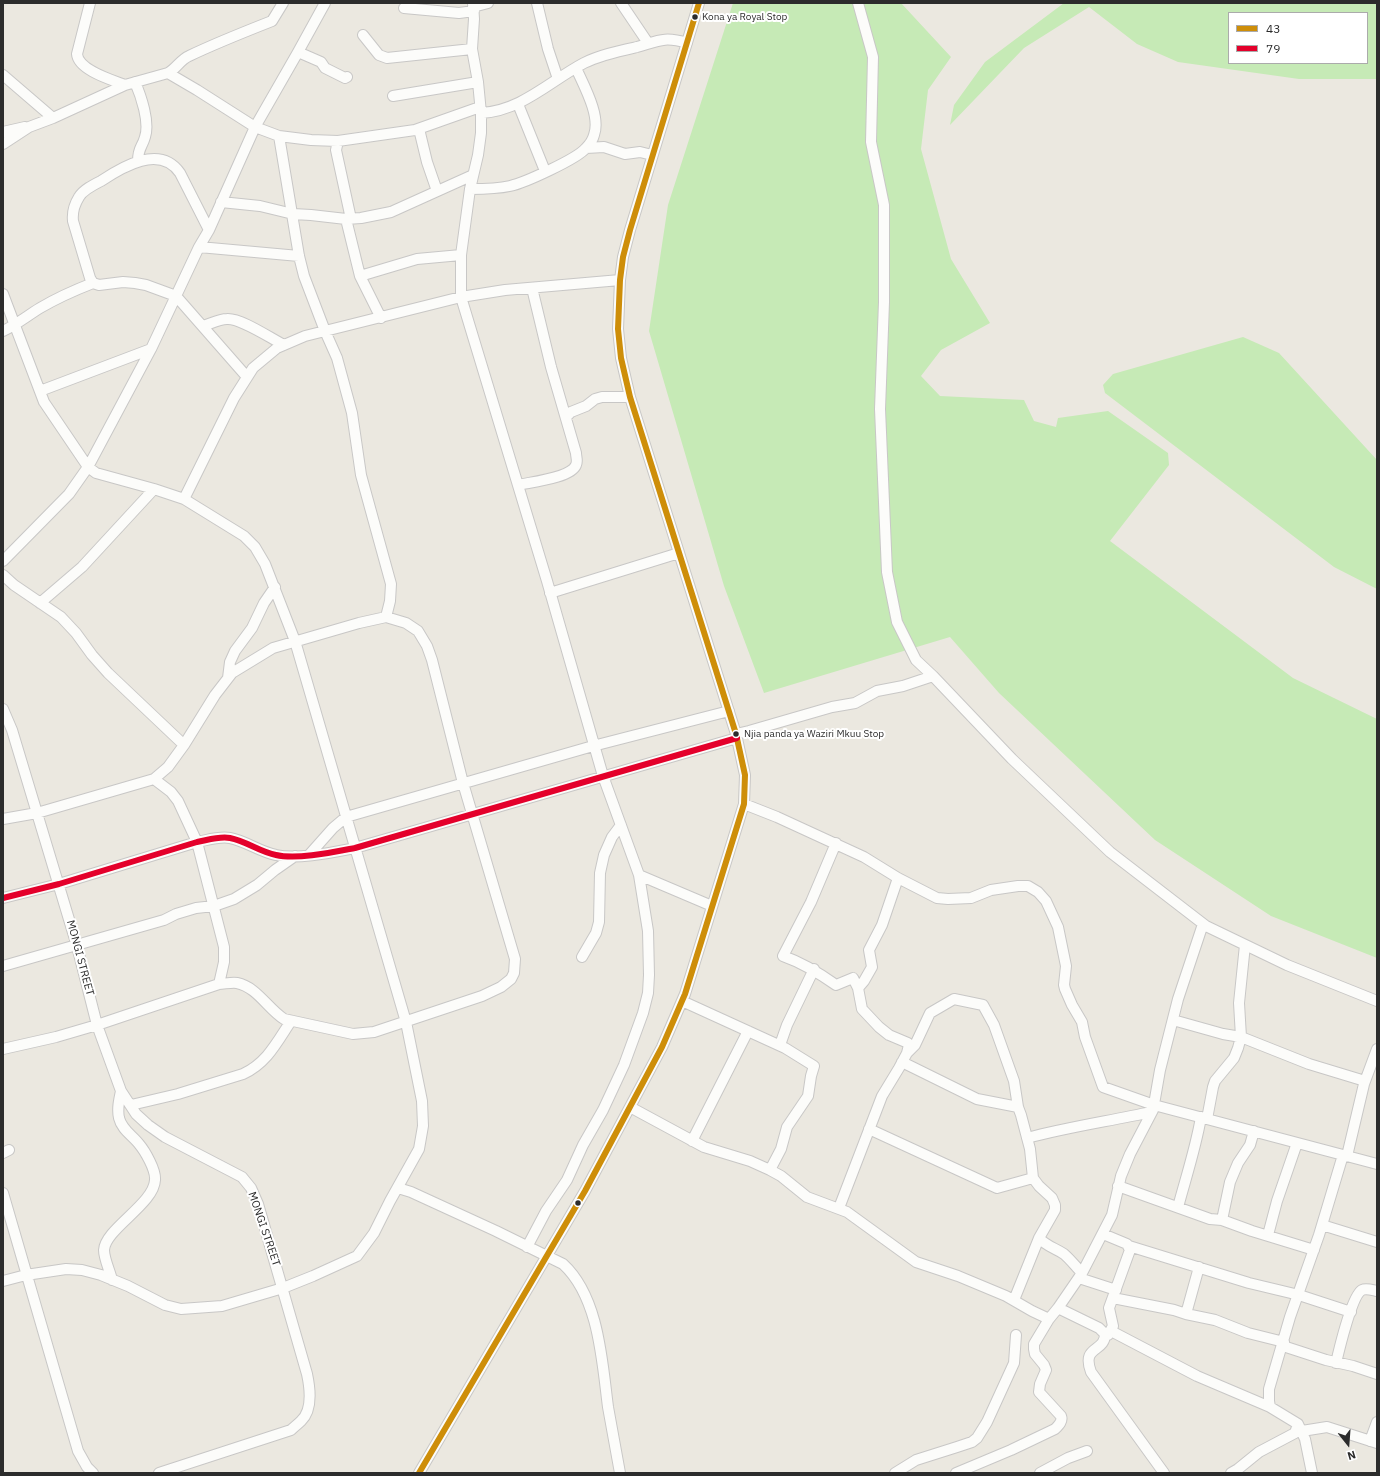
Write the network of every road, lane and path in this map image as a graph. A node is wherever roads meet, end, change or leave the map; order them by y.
1 (90, 3) edge
2 (283, 3) edge
3 (325, 3) edge
4 (488, 3) edge
5 (537, 3) edge
6 (621, 3) edge
7 (699, 3) edge
8 (858, 3) edge
9 (473, 7) edge
10 (404, 8) dead end
11 (363, 35) dead end
12 (648, 43) junction
13 (687, 43) junction
14 (472, 49) junction
15 (298, 52) junction
16 (576, 68) junction
17 (168, 73) junction
18 (3, 75) edge
19 (102, 76) junction
20 (347, 77) dead end
21 (558, 79) junction
22 (478, 82) junction
23 (130, 83) junction
24 (107, 93) junction
25 (393, 96) dead end
26 (518, 104) junction
27 (480, 110) junction
28 (53, 118) junction
29 (29, 127) junction
30 (254, 127) junction
31 (419, 129) junction
32 (3, 132) edge
33 (279, 136) junction
34 (338, 141) junction
35 (3, 144) edge
36 (586, 148) junction
37 (652, 155) junction
38 (138, 161) junction
39 (545, 171) junction
40 (473, 175) junction
41 (470, 189) junction
42 (437, 191) junction
43 (222, 202) junction
44 (293, 214) junction
45 (348, 219) junction
46 (208, 230) junction
47 (199, 247) junction
48 (461, 255) junction
49 (299, 256) junction
50 (360, 276) junction
51 (620, 280) junction
52 (93, 283) junction
53 (532, 288) junction
54 (3, 294) edge
55 (176, 296) junction
56 (461, 297) junction
57 (380, 318) junction
58 (15, 326) junction
59 (203, 326) junction
60 (3, 331) edge
61 (325, 331) junction
62 (284, 345) junction
63 (151, 348) junction
64 (247, 377) junction
65 (40, 391) junction
66 (630, 397) junction
67 (566, 417) junction
68 (88, 467) junction
69 (518, 485) junction
70 (154, 489) junction
71 (184, 499) junction
72 (679, 553) junction
73 (3, 560) edge
74 (3, 575) edge
75 (275, 587) junction
76 (550, 593) junction
77 (40, 603) junction
78 (386, 617) junction
79 (295, 641) junction
80 (933, 676) junction
81 (228, 678) junction
82 (3, 709) edge
83 (729, 712) junction
84 (736, 736) junction
85 (184, 745) junction
86 (593, 746) junction
87 (603, 776) junction
88 (154, 779) junction
89 (463, 783) junction
90 (744, 804) junction
91 (37, 813) junction
92 (472, 814) junction
93 (346, 817) junction
94 (3, 819) edge
95 (621, 825) junction
96 (197, 842) junction
97 (836, 843) junction
98 (355, 848) junction
99 (309, 855) junction
100 (296, 856) junction
101 (638, 875) junction
102 (898, 878) junction
103 (59, 884) junction
104 (3, 898) edge
105 (214, 906) junction
106 (712, 906) junction
107 (1203, 924) junction
108 (1245, 945) junction
109 (77, 946) junction
110 (582, 957) dead end
111 (3, 966) edge
112 (814, 970) junction
113 (219, 984) junction
114 (858, 988) junction
115 (682, 1001) junction
116 (1377, 1001) edge
117 (1173, 1020) junction
118 (291, 1021) junction
119 (406, 1022) junction
120 (97, 1026) junction
121 (748, 1031) junction
122 (1241, 1037) junction
123 (780, 1045) junction
124 (3, 1049) edge
125 (1377, 1049) edge
126 (907, 1053) junction
127 (902, 1062) junction
128 (1370, 1078) edge
129 (121, 1091) junction
130 (131, 1105) junction
131 (630, 1107) junction
132 (1018, 1107) junction
133 (1153, 1108) junction
134 (1204, 1118) junction
135 (869, 1129) junction
136 (1254, 1131) junction
137 (1027, 1138) junction
138 (692, 1141) junction
139 (1297, 1143) junction
140 (1345, 1155) junction
141 (1377, 1164) edge
142 (770, 1170) junction
143 (1033, 1178) junction
144 (1118, 1186) junction
145 (398, 1188) junction
146 (3, 1193) edge
147 (1178, 1207) junction
148 (839, 1208) junction
149 (1222, 1220) junction
150 (1322, 1226) junction
151 (1103, 1234) junction
152 (1268, 1235) junction
153 (1039, 1238) junction
154 (1377, 1242) edge
155 (1129, 1246) junction
156 (527, 1247) junction
157 (1314, 1250) junction
158 (546, 1256) junction
159 (1199, 1267) junction
160 (26, 1275) junction
161 (1081, 1276) junction
162 (112, 1280) junction
163 (3, 1282) edge
164 (283, 1288) junction
165 (1377, 1291) edge
166 (1114, 1294) junction
167 (1299, 1295) junction
168 (1014, 1300) junction
169 (1058, 1308) junction
170 (1350, 1312) junction
171 (1186, 1314) junction
172 (1049, 1319) junction
173 (1111, 1331) junction
174 (1016, 1335) dead end
175 (1105, 1340) junction
176 (1283, 1344) junction
177 (1336, 1363) junction
178 (1377, 1374) edge
179 (1270, 1408) junction
180 (1377, 1422) edge
181 (1300, 1427) junction
182 (1373, 1442) edge
183 (1087, 1451) dead end
184 (969, 1471) edge
185 (93, 1473) edge
186 (159, 1473) edge
187 (419, 1473) edge
188 (620, 1473) edge
189 (895, 1473) edge
190 (956, 1473) edge
191 (1040, 1473) edge
192 (1164, 1473) edge
193 (1231, 1473) edge
194 (1312, 1473) edge

1 - 19 street
2 - 17 street
3 - 15 street
4 - 9 street
5 - 21 street
6 - 12 street
7 - 13 street
8 - 80 street
9 - 10 street
9 - 14 street
11 - 14 street
12 - 13 street
12 - 16 street
13 - 37 street
14 - 22 street
15 - 20 street
15 - 30 street
16 - 21 street
16 - 36 street
17 - 23 street
17 - 30 street
18 - 28 street
19 - 23 street
19 - 24 street
21 - 26 street
22 - 25 street
22 - 27 street
23 - 24 street
23 - 38 street
24 - 28 street
26 - 27 street
26 - 39 street
27 - 31 street
27 - 40 street
28 - 29 street
29 - 32 street
29 - 35 street
30 - 33 street
30 - 43 street
31 - 34 street
31 - 42 street
33 - 34 street
33 - 44 street
34 - 45 street
36 - 37 street
36 - 39 street
37 - 51 street
38 - 46 street
38 - 52 street
39 - 41 street
40 - 41 street
40 - 42 street
41 - 48 street
42 - 45 street
43 - 44 street
43 - 46 street
44 - 45 street
44 - 49 street
45 - 50 street
46 - 47 street
47 - 49 street
47 - 55 street
48 - 50 street
48 - 56 street
49 - 61 street
50 - 57 street
51 - 53 street
51 - 66 street
52 - 55 street
52 - 58 street
53 - 56 street
53 - 67 street
54 - 58 street
55 - 59 street
55 - 63 street
56 - 57 street
56 - 69 street
57 - 61 street
58 - 60 street
58 - 65 street
59 - 62 street
59 - 64 street
61 - 62 street
61 - 78 street
62 - 64 street
63 - 65 street
63 - 68 street
64 - 71 street
65 - 68 street
66 - 67 street
66 - 72 street
67 - 69 street
68 - 70 street
68 - 73 street
69 - 76 street
70 - 71 street
70 - 77 street
71 - 75 street
72 - 76 street
72 - 83 street
74 - 77 street
75 - 79 street
75 - 81 street
76 - 86 street
77 - 85 street
78 - 79 street
78 - 89 street
79 - 81 street
79 - 93 street
80 - 84 street
80 - 107 street
81 - 85 street
82 - 91 street, MONGI STREET
83 - 84 street
83 - 86 street
84 - 87 street
84 - 90 street
85 - 88 street
86 - 87 street
86 - 89 street
87 - 92 street
87 - 95 street
88 - 91 street
88 - 96 street
89 - 92 street
89 - 93 street
90 - 97 street
90 - 106 street
91 - 94 street
91 - 103 street, MONGI STREET
92 - 98 street
92 - 119 street
93 - 98 street
93 - 99 street
95 - 101 street
95 - 110 street
96 - 100 street
96 - 103 street
96 - 105 street
97 - 102 street
97 - 112 street
98 - 99 street
98 - 119 street
99 - 100 street
100 - 105 street
101 - 106 street
101 - 156 street
102 - 114 street
102 - 133 street
103 - 104 street
103 - 109 street, MONGI STREET
105 - 109 street
105 - 113 street
106 - 115 street
107 - 108 street
107 - 117 street
108 - 116 street
108 - 122 street
109 - 111 street
109 - 120 street, MONGI STREET
112 - 114 street
112 - 123 street
113 - 118 street
113 - 120 street
114 - 126 street
115 - 121 street
115 - 131 street
117 - 122 street
117 - 133 street
118 - 119 street
118 - 130 street
119 - 145 street
120 - 124 street
120 - 129 street, MONGI STREET
121 - 123 street
121 - 138 street
122 - 128 street
122 - 134 street
123 - 142 street
125 - 128 street
126 - 127 street
126 - 132 street
127 - 132 street
127 - 135 street
128 - 140 street
129 - 130 street, MONGI STREET
129 - 162 street
130 - 164 street, MONGI STREET
131 - 138 street
131 - 158 street
132 - 137 street
133 - 134 street
133 - 137 street
133 - 144 street
134 - 136 street
134 - 147 street
135 - 143 street
135 - 148 street
136 - 139 street
136 - 149 street
137 - 143 street
138 - 142 street
139 - 140 street
139 - 152 street
140 - 141 street
140 - 150 street
142 - 148 street
143 - 153 street
144 - 147 street
144 - 151 street
145 - 156 street
145 - 164 street
146 - 160 street
147 - 149 street
148 - 168 street
149 - 152 street
150 - 154 street
150 - 157 street
151 - 155 street
151 - 161 street
152 - 157 street
153 - 161 street
153 - 168 street
155 - 159 street
155 - 166 street
156 - 158 street
157 - 167 street
158 - 187 street
158 - 188 street
159 - 167 street
159 - 171 street
160 - 162 street
160 - 163 street
160 - 185 street
161 - 166 street
161 - 169 street
162 - 164 street
164 - 186 street, MONGI STREET
165 - 170 street
166 - 171 street
166 - 173 street
167 - 170 street
167 - 176 street
168 - 172 street
169 - 172 street
169 - 175 street
170 - 177 street
171 - 176 street
172 - 184 street
173 - 175 street
173 - 179 street
174 - 189 street
175 - 192 street
176 - 177 street
176 - 179 street
177 - 178 street
179 - 181 street
180 - 182 street
181 - 182 street
181 - 193 street
181 - 194 street
183 - 191 street
184 - 190 street

